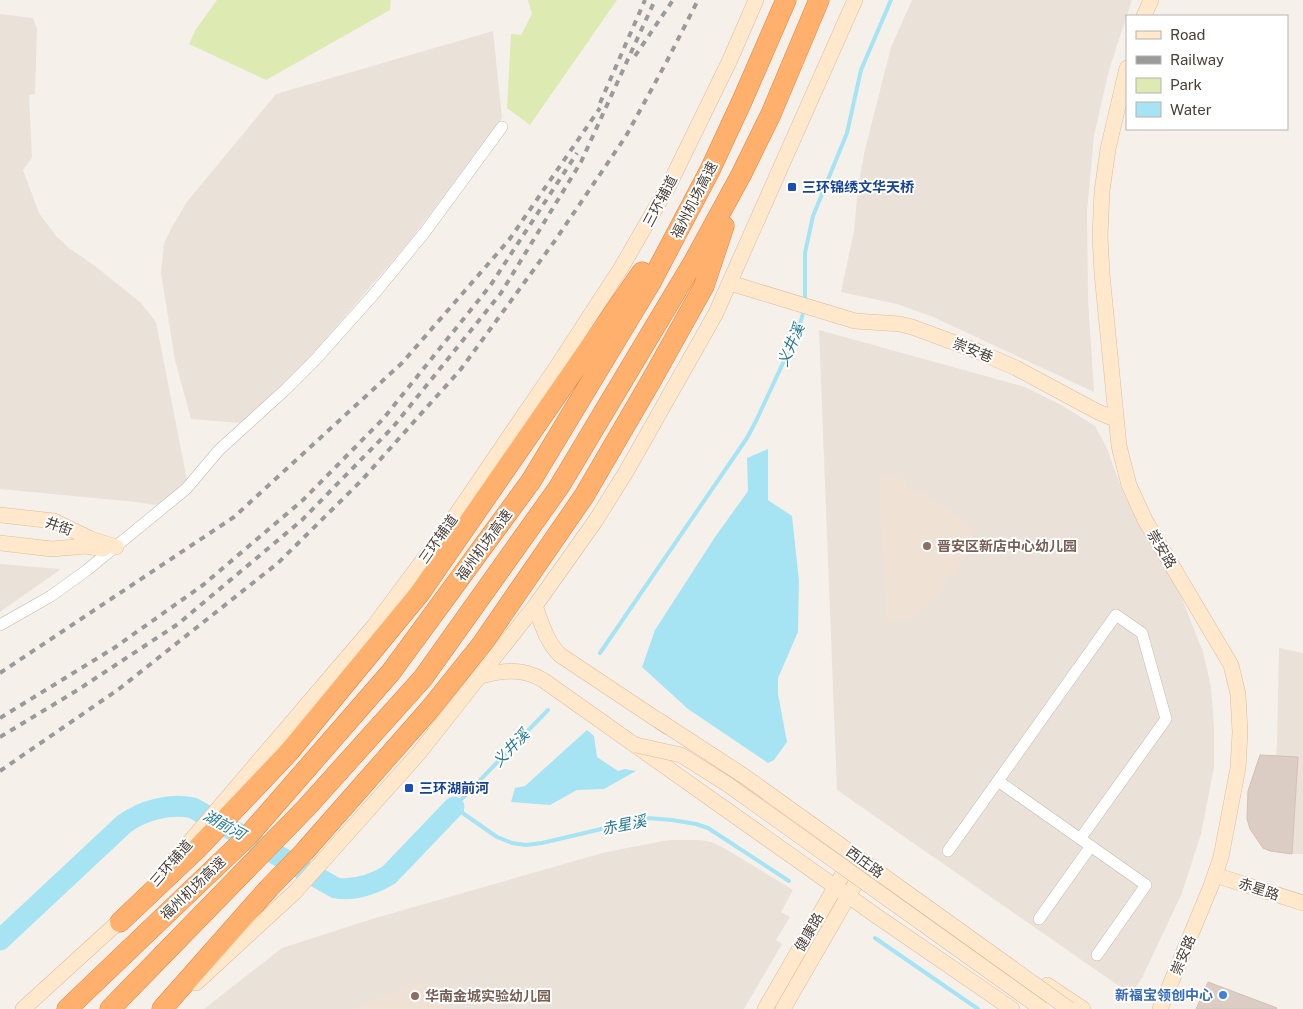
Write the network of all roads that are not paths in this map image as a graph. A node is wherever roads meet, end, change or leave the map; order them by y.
1 (756, 0) edge
2 (786, 0) edge
3 (820, 0) edge
4 (855, 0) edge
5 (1151, 0) edge
6 (1144, 15) edge
7 (1126, 72) edge
8 (502, 127) dead end
9 (710, 170) junction
10 (741, 175) junction
11 (730, 283) junction
12 (1115, 419) junction
13 (0, 515) edge
14 (0, 543) edge
15 (113, 549) junction
16 (535, 606) junction
17 (0, 625) edge
18 (480, 676) junction
19 (658, 720) junction
20 (636, 744) junction
21 (998, 781) junction
22 (228, 808) junction
23 (1080, 839) junction
24 (1091, 846) junction
25 (948, 850) dead end
26 (854, 854) junction
27 (868, 863) junction
28 (1215, 875) junction
29 (836, 886) junction
30 (849, 896) junction
31 (1303, 903) edge
32 (1039, 919) dead end
33 (120, 922) joint
34 (1098, 955) dead end
35 (23, 1009) edge
36 (67, 1009) edge
37 (110, 1009) edge
38 (162, 1009) edge
39 (167, 1009) edge
40 (765, 1009) edge
41 (784, 1009) edge
42 (1012, 1009) edge
43 (1042, 1009) edge
44 (1069, 1009) edge
45 (1083, 1009) edge
46 (1160, 1009) edge

1 - 22 street, 三环辅道
2 - 9 highway, 福州机场高速
3 - 10 highway, 福州机场高速
4 - 11 street
5 - 6 street
7 - 12 street, 崇安路
8 - 15 street
9 - 22 highway
9 - 36 highway, 福州机场高速
10 - 37 highway, 福州机场高速
10 - 38 highway
11 - 12 street, 崇安巷
11 - 16 street
12 - 28 street, 崇安路
13 - 15 street, 井街
14 - 15 street, 井街
15 - 17 street
16 - 18 street
16 - 19 street
18 - 20 street
18 - 39 street
19 - 26 street
19 - 44 street, 西庄路, bridge
20 - 29 street
20 - 43 street, bridge
21 - 23 street
21 - 23 street
21 - 25 street
22 - 33 highway
23 - 24 street
24 - 32 street
24 - 34 street
26 - 27 street
26 - 29 street, 健康路
27 - 30 street, 健康路
27 - 45 street
28 - 31 street, 赤星路
28 - 46 street, 崇安路
29 - 30 street
29 - 40 street, 健康路
30 - 41 street, 健康路
30 - 42 street
33 - 35 street

